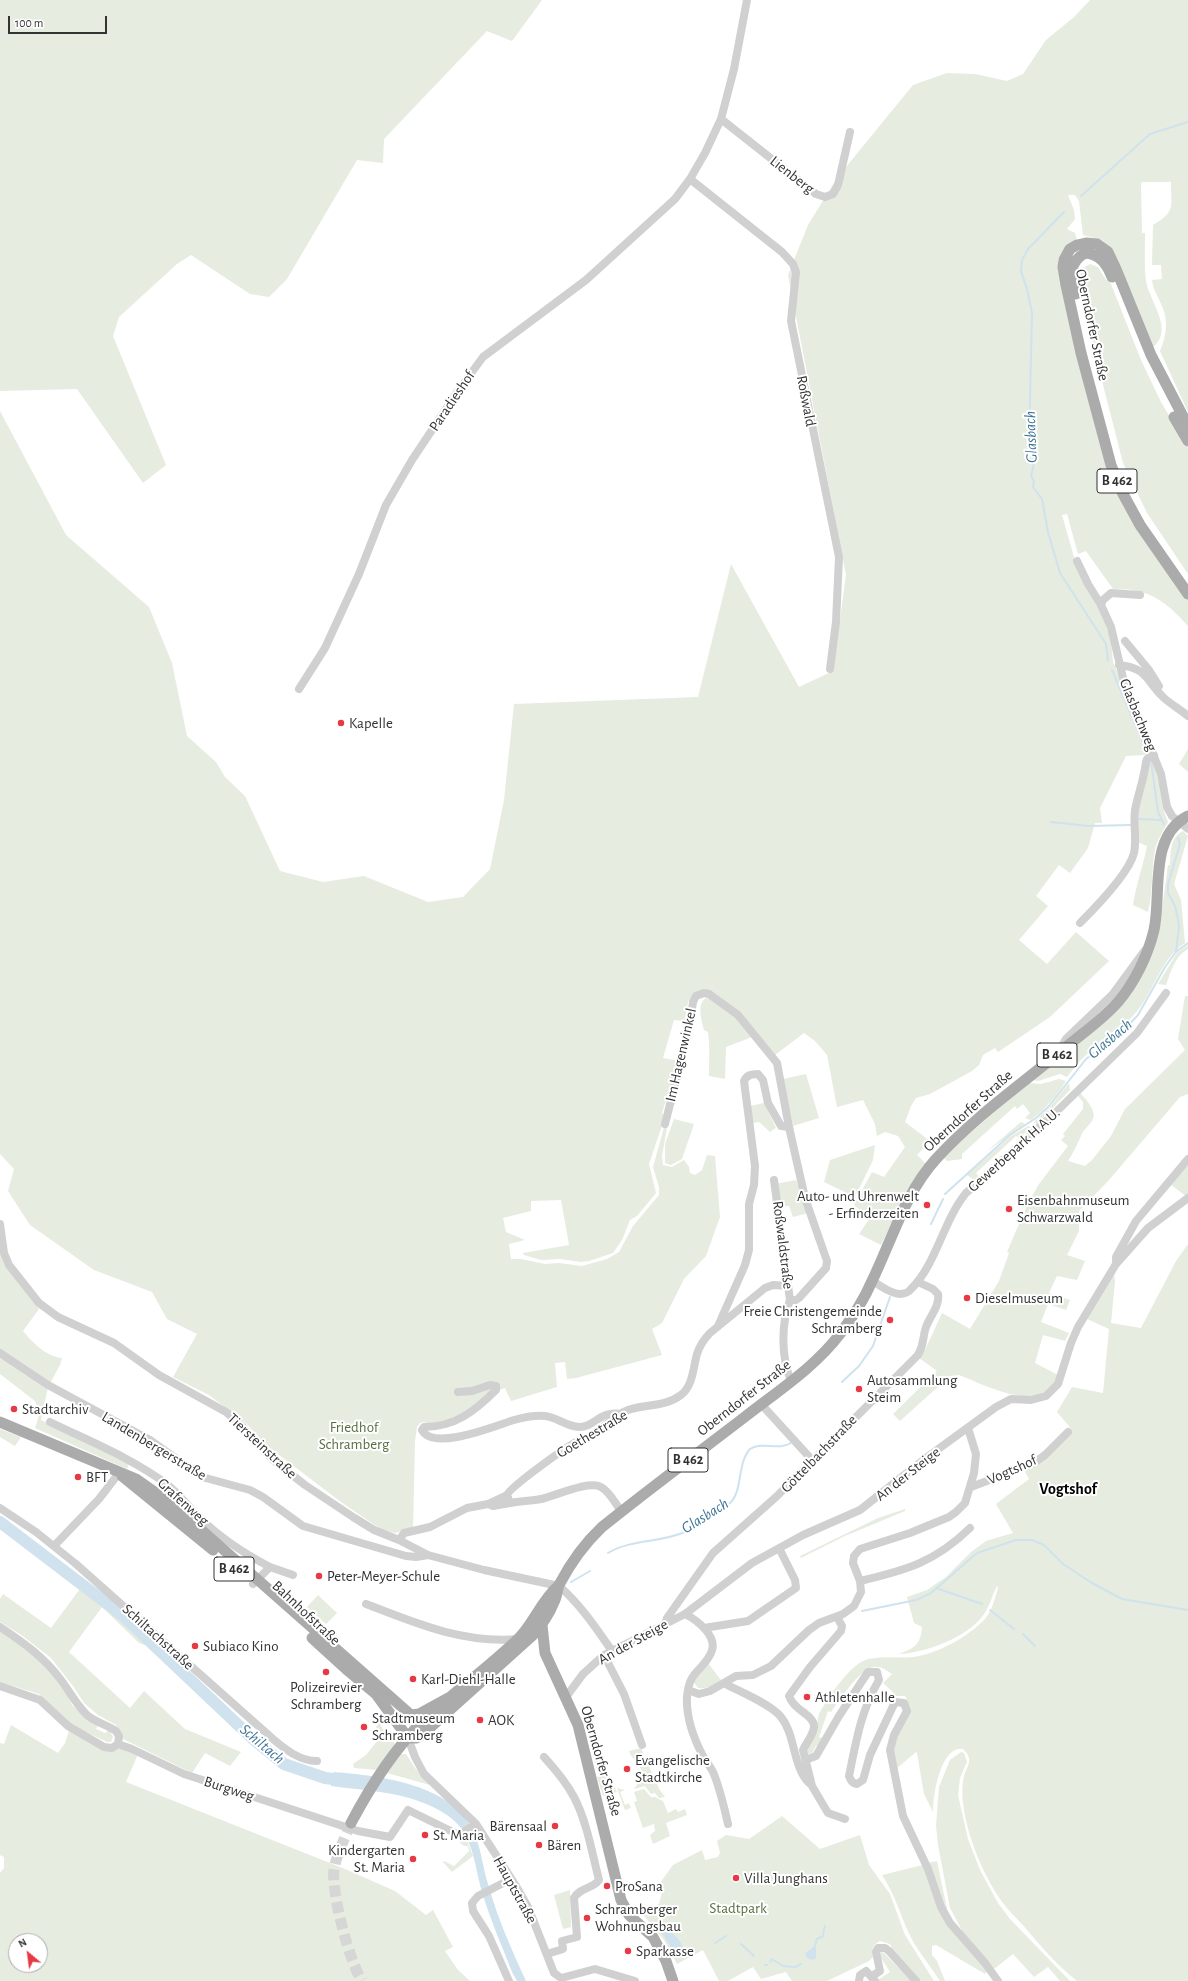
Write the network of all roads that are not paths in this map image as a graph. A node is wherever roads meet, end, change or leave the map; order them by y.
1 (747, 0) edge
2 (721, 119) junction
3 (850, 132) dead end
4 (690, 179) junction
5 (1188, 426) edge
6 (1188, 441) edge
7 (1077, 561) dead end
8 (1188, 582) edge
9 (1188, 594) edge
10 (1140, 595) dead end
11 (1101, 605) junction
12 (1125, 641) dead end
13 (1119, 664) junction
14 (830, 669) dead end
15 (299, 689) dead end
16 (1158, 691) junction
17 (1188, 716) edge
18 (1154, 754) junction
19 (1183, 819) edge
20 (1188, 829) edge
21 (1080, 923) dead end
22 (1166, 993) dead end
23 (665, 1124) dead end
24 (789, 1127) junction
25 (1188, 1159) edge
26 (774, 1180) dead end
27 (1188, 1198) edge
28 (0, 1224) edge
29 (1116, 1264) junction
30 (873, 1281) junction
31 (918, 1282) junction
32 (788, 1286) junction
33 (790, 1300) junction
34 (718, 1326) junction
35 (0, 1353) edge
36 (791, 1381) junction
37 (458, 1392) dead end
38 (761, 1404) junction
39 (621, 1414) junction
40 (0, 1422) edge
41 (50, 1422) dead end
42 (968, 1428) junction
43 (1068, 1432) dead end
44 (813, 1461) junction
45 (119, 1473) junction
46 (971, 1487) junction
47 (508, 1499) junction
48 (0, 1508) edge
49 (621, 1511) junction
50 (970, 1528) dead end
51 (399, 1540) junction
52 (54, 1546) junction
53 (779, 1548) junction
54 (428, 1555) junction
55 (270, 1567) junction
56 (293, 1575) dead end
57 (860, 1581) junction
58 (255, 1582) junction
59 (559, 1586) junction
60 (366, 1604) dead end
61 (685, 1614) junction
62 (837, 1617) junction
63 (542, 1624) junction
64 (665, 1624) junction
65 (0, 1627) edge
66 (704, 1628) junction
67 (522, 1640) junction
68 (612, 1651) junction
69 (545, 1653) junction
70 (604, 1655) junction
71 (725, 1684) junction
72 (0, 1686) edge
73 (688, 1690) junction
74 (450, 1697) junction
75 (566, 1697) junction
76 (408, 1738) junction
77 (118, 1744) junction
78 (642, 1746) dead end
79 (544, 1757) dead end
80 (805, 1758) junction
81 (317, 1762) dead end
82 (812, 1786) junction
83 (844, 1819) dead end
84 (351, 1823) tunnel mouth
85 (728, 1824) dead end
86 (474, 1825) junction
87 (511, 1878) junction
88 (547, 1954) junction
89 (874, 1978) edge
90 (509, 1981) edge
91 (635, 1981) edge
92 (672, 1981) edge
93 (859, 1981) edge
94 (916, 1981) edge
95 (998, 1981) edge

1 - 2 street
2 - 3 street, Lienberg
2 - 4 street
4 - 14 street, Roßwald
4 - 15 street, Paradieshof
5 - 9 main road, Oberndorfer Straße / B 462
6 - 8 main road, Oberndorfer Straße / B 462
7 - 11 street, Glasbachweg
10 - 11 street
11 - 13 street, Glasbachweg
12 - 16 street
13 - 16 street
13 - 18 street, Glasbachweg
16 - 17 street
18 - 19 street, Glasbachweg
18 - 21 street
19 - 20 street, Glasbachweg
19 - 30 main road, Oberndorfer Straße / B 462
22 - 31 street, Gewerbepark H.A.U.
23 - 24 street, Im Hagenwinkel
24 - 33 street, Im Hagenwinkel
24 - 34 street
25 - 29 street
26 - 32 street, Roßwaldstraße
27 - 29 street, An der Steige
28 - 51 street, Tiersteinstraße
29 - 42 street, An der Steige
30 - 31 street, Gewerbepark H.A.U.
30 - 36 main road, Oberndorfer Straße / B 462
31 - 44 street, Göttelbachstraße
32 - 33 street, Roßwaldstraße
32 - 34 street, Goethestraße
33 - 36 street, Roßwaldstraße
34 - 39 street, Goethestraße
35 - 54 street, Landenbergerstraße
36 - 38 main road, Oberndorfer Straße / B 462
37 - 39 street
38 - 44 street
38 - 49 main road, Oberndorfer Straße / B 462
39 - 47 street, Goethestraße
40 - 45 main road, B 462
41 - 55 street, Grafenweg
42 - 46 street
42 - 53 street, An der Steige
43 - 46 street, Vogtshof
44 - 64 street, Göttelbachstraße
45 - 52 street
45 - 58 main road, Bahnhofstraße / B 462
46 - 57 street
47 - 49 street
47 - 51 street
48 - 52 street, Schiltachstraße
49 - 59 main road, Oberndorfer Straße / B 462
50 - 57 street
51 - 54 street, Tiersteinstraße
52 - 81 street, Schiltachstraße
53 - 61 street, An der Steige
53 - 66 street
54 - 59 street, Tiersteinstraße
55 - 56 street, Grafenweg
55 - 58 street
57 - 62 street
58 - 74 main road, Bahnhofstraße / B 462
58 - 76 main road, Bahnhofstraße / B 462
59 - 63 main road, Oberndorfer Straße / B 462
59 - 67 main road, B 462
59 - 68 street
60 - 67 street
61 - 64 street, An der Steige
61 - 66 street
62 - 71 street
62 - 80 street
63 - 67 main road, B 462
63 - 69 main road, Oberndorfer Straße
64 - 68 street, An der Steige
65 - 77 street
66 - 73 street
67 - 69 main road
67 - 74 main road, B 462
67 - 76 main road, B 462
68 - 70 street, An der Steige
69 - 75 main road, Oberndorfer Straße
70 - 75 street, An der Steige
70 - 78 street
71 - 73 street
71 - 82 street
72 - 77 street, Burgweg
73 - 85 street
74 - 76 main road
75 - 92 main road, Oberndorfer Straße
76 - 84 main road
76 - 86 street, Hauptstraße
77 - 86 street, Burgweg
79 - 88 street
80 - 82 street
80 - 95 street
82 - 83 street
86 - 87 street, Hauptstraße
87 - 88 street, Hauptstraße
87 - 90 street
88 - 91 street, Hauptstraße
89 - 93 street
89 - 94 street

